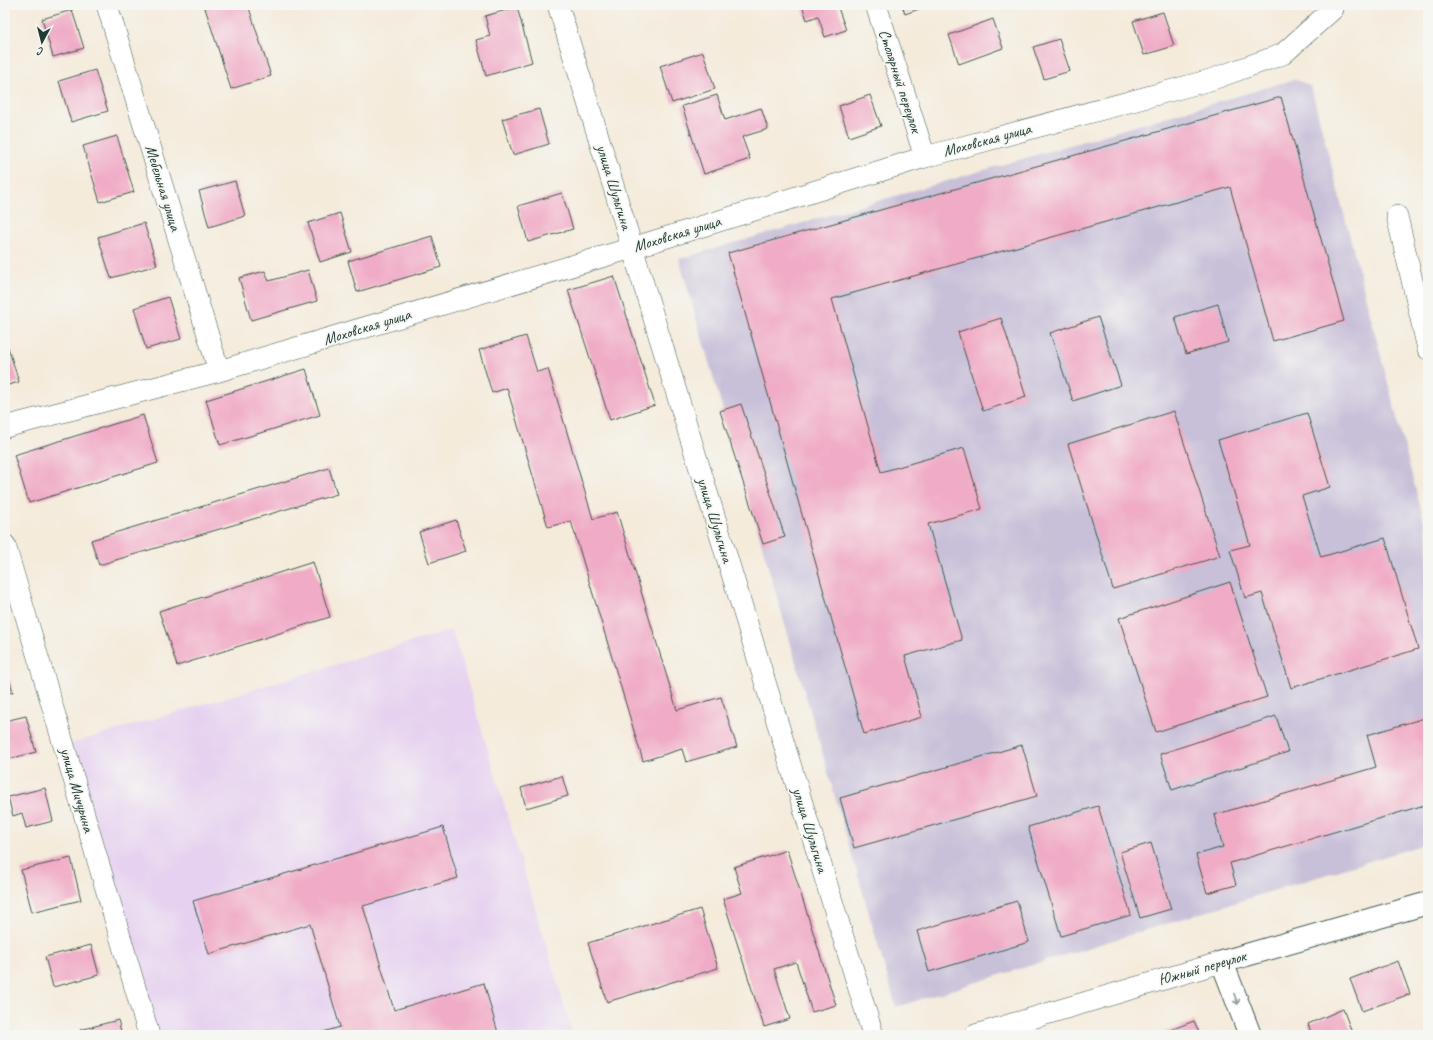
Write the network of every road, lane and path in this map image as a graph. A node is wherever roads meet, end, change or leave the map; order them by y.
1 (107, 5) edge
2 (558, 5) edge
3 (876, 5) edge
4 (1331, 7) edge
5 (925, 157) junction
6 (1396, 216) dead end
7 (632, 248) junction
8 (1428, 349) edge
9 (218, 372) junction
10 (5, 427) edge
11 (5, 545) edge
12 (1428, 903) edge
13 (1222, 962) junction
14 (149, 1035) edge
15 (873, 1035) edge
16 (975, 1035) edge
17 (1250, 1035) edge

1 - 9 street, Мебельная улица
2 - 7 street, улица Шульгина
3 - 5 street, Столярный переулок
4 - 5 street, Моховская улица
5 - 7 street, Моховская улица
6 - 8 street
7 - 9 street, Моховская улица
7 - 15 street, улица Шульгина
9 - 10 street, Моховская улица
11 - 14 street, улица Мичурина
12 - 13 main road, Южный переулок
13 - 16 street, Южный переулок
13 -> 17 main road

